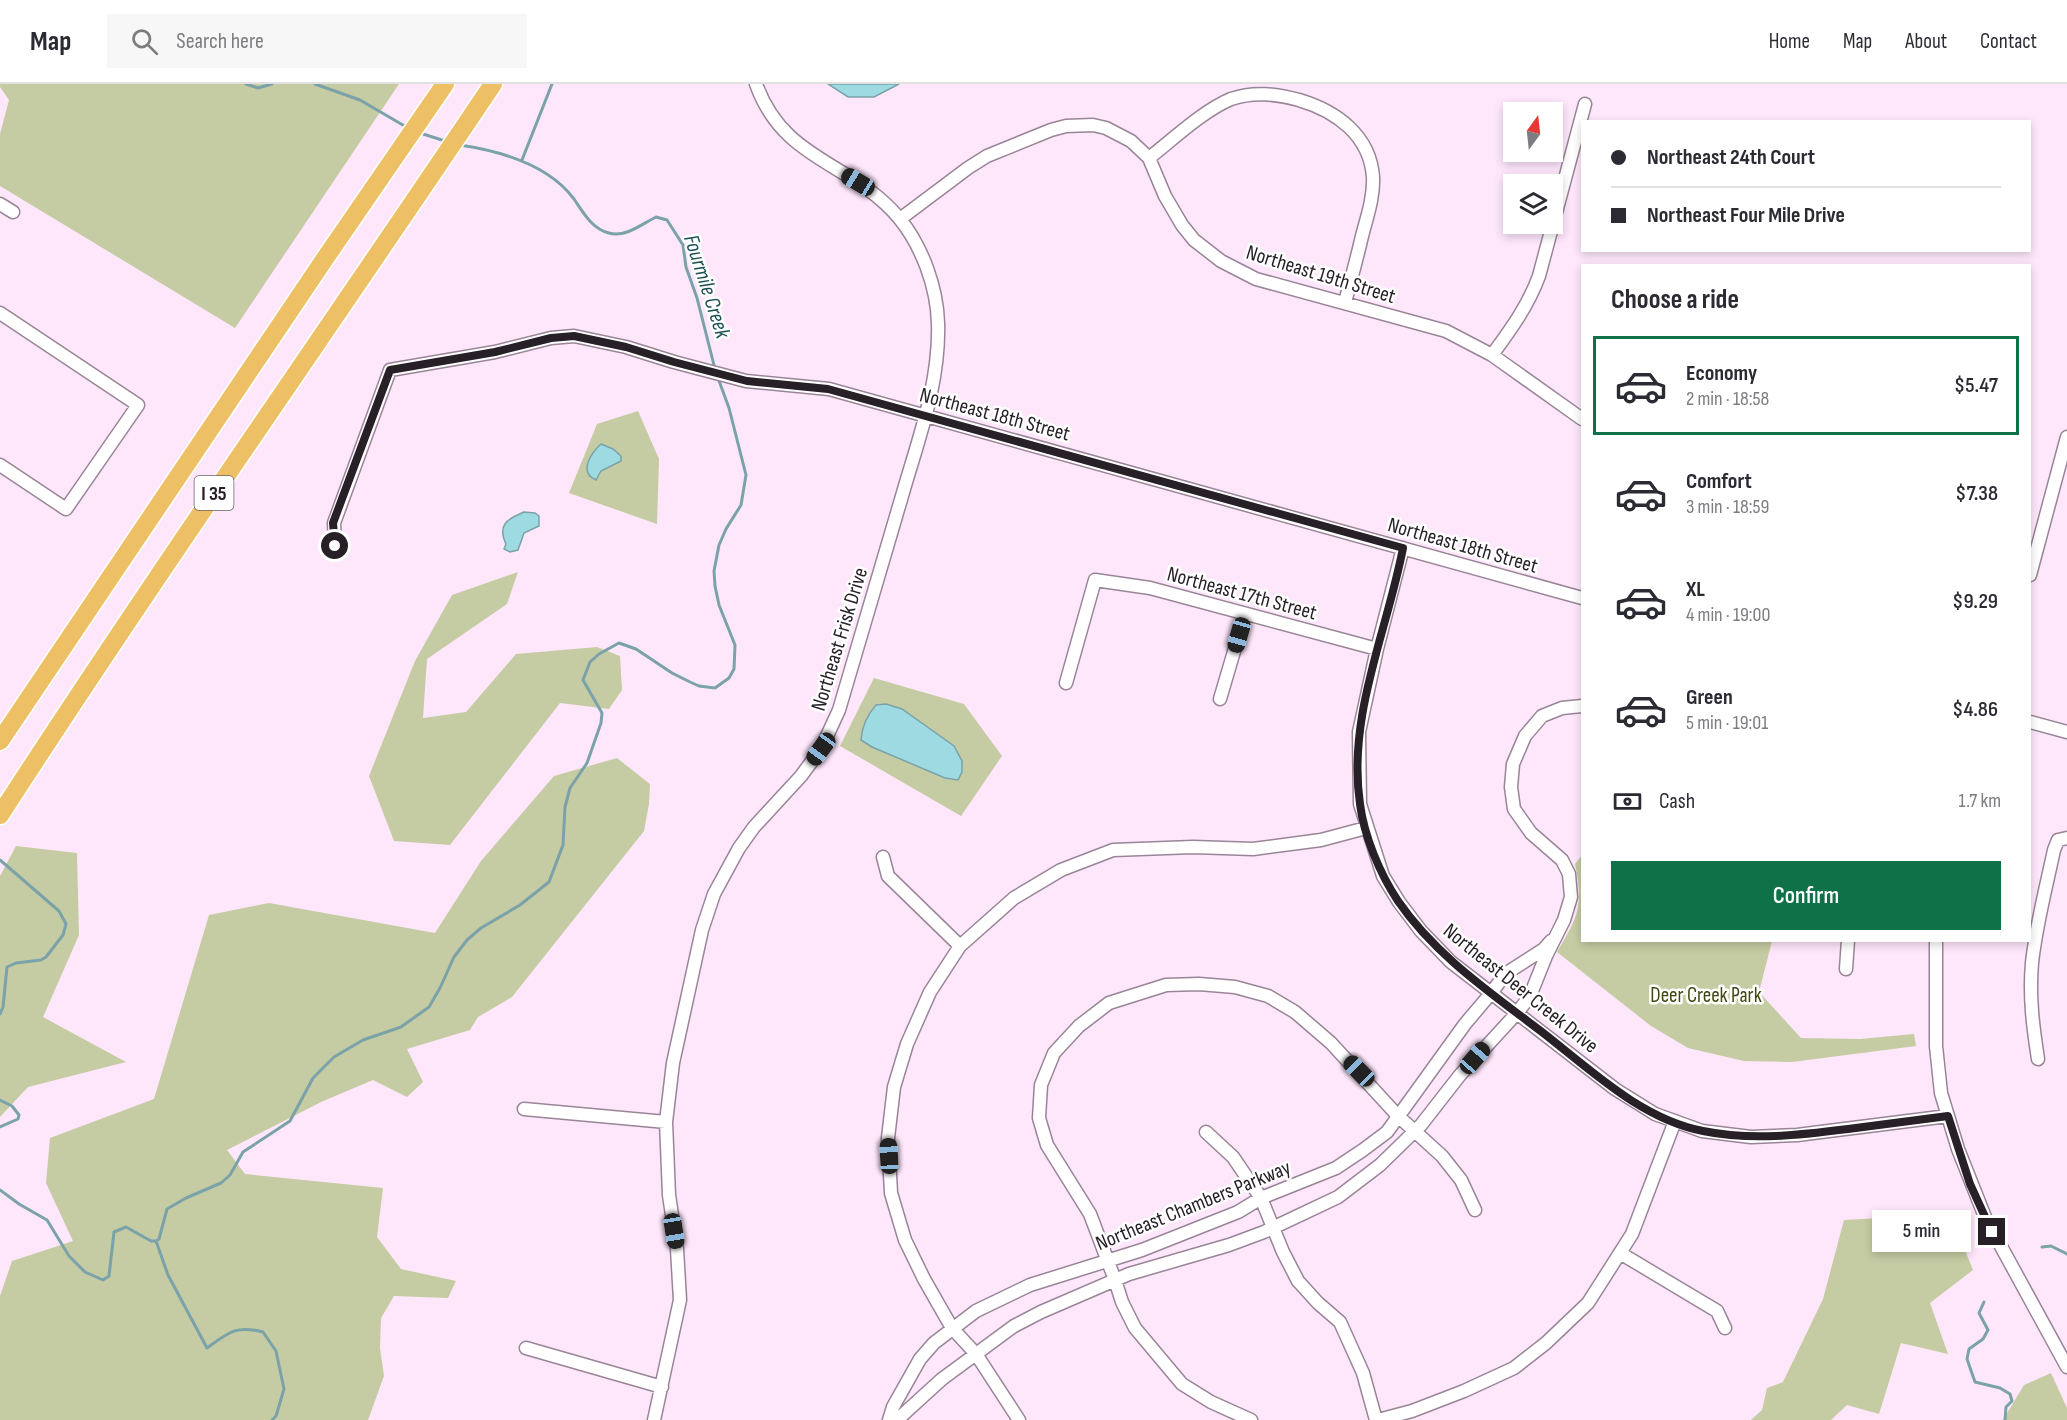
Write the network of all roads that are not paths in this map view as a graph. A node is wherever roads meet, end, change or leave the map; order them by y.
1 (493, 84) edge
2 (756, 84) edge
3 (443, 88) edge
4 (1586, 104) dead end
5 (1582, 120) edge
6 (1581, 122) edge
7 (1149, 158) junction
8 (0, 205) edge
9 (13, 212) dead end
10 (900, 219) junction
11 (1345, 302) junction
12 (0, 313) edge
13 (1492, 354) junction
14 (926, 415) junction
15 (1581, 418) edge
16 (2067, 437) edge
17 (0, 465) edge
18 (335, 546) dead end
19 (1403, 548) junction
20 (2031, 571) edge
21 (1581, 598) edge
22 (1245, 614) junction
23 (1377, 649) junction
24 (1066, 683) dead end
25 (1220, 699) dead end
26 (1581, 706) edge
27 (2031, 722) edge
28 (2067, 732) edge
29 (0, 741) edge
30 (0, 815) edge
31 (1366, 828) junction
32 (2066, 838) edge
33 (884, 857) dead end
34 (2033, 931) edge
35 (1554, 938) junction
36 (1848, 942) edge
37 (1936, 942) edge
38 (960, 946) junction
39 (1846, 969) dead end
40 (1492, 992) junction
41 (1517, 1013) junction
42 (2037, 1059) dead end
43 (524, 1109) dead end
44 (1398, 1116) junction
45 (1948, 1116) junction
46 (1675, 1121) junction
47 (666, 1122) junction
48 (1415, 1131) junction
49 (1206, 1132) dead end
50 (1261, 1198) junction
51 (1475, 1210) dead end
52 (1273, 1227) junction
53 (1620, 1253) junction
54 (1108, 1261) junction
55 (1115, 1280) junction
56 (952, 1328) junction
57 (1725, 1328) dead end
58 (526, 1348) dead end
59 (976, 1354) junction
60 (2067, 1367) edge
61 (662, 1387) junction
62 (1225, 1415) edge
63 (654, 1420) edge
64 (889, 1420) edge
65 (897, 1420) edge
66 (1019, 1420) edge
67 (1251, 1420) edge
68 (1377, 1420) edge

1 - 30 highway, I 35
2 - 10 street, Northeast Frisk Drive
3 - 29 highway, I 35
4 - 5 street
6 - 13 street
7 - 10 street, Northeast 19th Street
7 - 11 street, Northeast 19th Street
7 - 11 street
8 - 9 street
10 - 14 street, Northeast Frisk Drive
11 - 13 street, Northeast 19th Street
12 - 17 street
13 - 15 street, Northeast 19th Street
14 - 18 street, Northeast 18th Street
14 - 19 street, Northeast 18th Street
14 - 47 street, Northeast Frisk Drive
16 - 20 street
19 - 21 street, Northeast 18th Street
19 - 23 street, Northeast Deer Creek Drive
22 - 23 street, Northeast 17th Street
22 - 24 street, Northeast 17th Street
22 - 25 street
23 - 31 street, Northeast Deer Creek Drive
26 - 35 street
27 - 28 street
31 - 38 street
31 - 40 street, Northeast Deer Creek Drive
32 - 34 street
33 - 38 street
34 - 42 street
35 - 40 street
35 - 41 street
36 - 39 street
37 - 45 street
38 - 56 street
40 - 41 street, Northeast Deer Creek Drive
40 - 44 street, Northeast Chambers Parkway
41 - 46 street, Northeast Deer Creek Drive
41 - 48 street, Northeast Chambers Parkway
43 - 47 street
44 - 48 street
44 - 50 street, Northeast Chambers Parkway
44 - 54 street
45 - 46 street, Northeast Deer Creek Drive
45 - 60 street
46 - 53 street
47 - 61 street, Northeast Frisk Drive
48 - 51 street
48 - 52 street, Northeast Chambers Parkway
49 - 50 street
50 - 52 street
50 - 54 street, Northeast Chambers Parkway
52 - 55 street, Northeast Chambers Parkway
52 - 68 street
53 - 57 street
53 - 68 street
54 - 55 street
54 - 56 street, Northeast Chambers Parkway
55 - 59 street, Northeast Chambers Parkway
55 - 62 street
56 - 59 street
56 - 64 street, Northeast Chambers Parkway
58 - 61 street
59 - 65 street, Northeast Chambers Parkway
59 - 66 street
61 - 63 street, Northeast Frisk Drive
62 - 67 street

